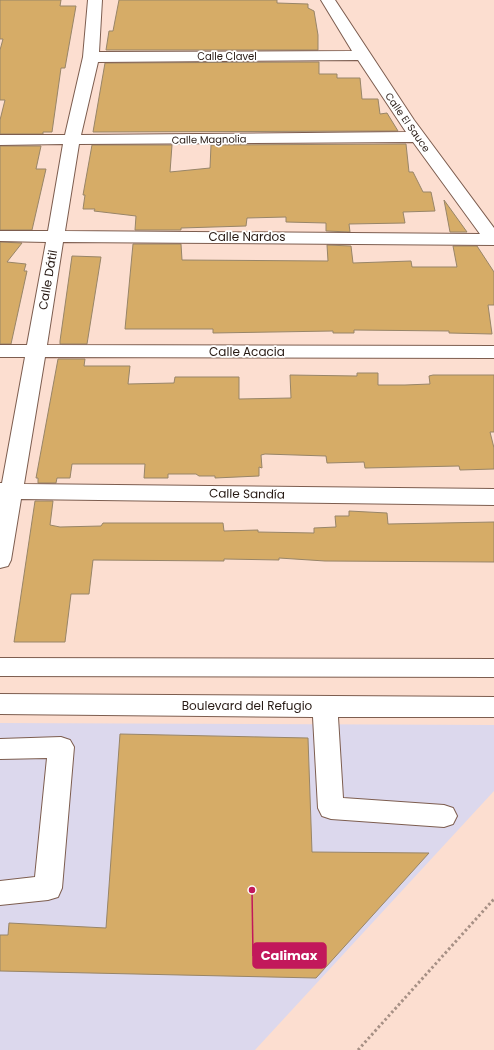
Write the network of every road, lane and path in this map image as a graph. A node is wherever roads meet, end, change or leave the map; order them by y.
1 (95, 0) edge
2 (328, 0) edge
3 (362, 55) junction
4 (91, 57) junction
5 (418, 137) junction
6 (0, 140) edge
7 (72, 140) junction
8 (0, 236) edge
9 (55, 236) junction
10 (494, 239) edge
11 (0, 351) edge
12 (36, 351) junction
13 (494, 352) edge
14 (5, 491) edge
15 (494, 497) edge
16 (0, 560) edge
17 (0, 666) edge
18 (494, 668) edge
19 (0, 704) edge
20 (325, 707) junction
21 (494, 707) edge
22 (0, 749) edge
23 (444, 816) dead end
24 (0, 893) edge
25 (494, 899) edge
26 (358, 1050) edge

1 - 4 street, Calle Dátil
2 - 3 street, Calle El Sauce
3 - 4 street, Calle Clavel
3 - 5 street, Calle El Sauce
4 - 7 street, Calle Dátil
5 - 7 street, Calle Magnolia
5 - 10 street, Calle El Sauce
6 - 7 street, Calle Magnolia
7 - 9 street, Calle Dátil
8 - 9 street, Calle Nardos
9 - 10 street, Calle Nardos
9 - 12 street, Calle Dátil
11 - 12 street, Calle Acacia
12 - 13 street, Calle Acacia
12 - 14 street, Calle Dátil
14 - 15 street, Calle Sandía
14 - 16 street, Calle Dátil
17 - 18 street
19 - 20 street, Boulevard del Refugio
20 - 21 street, Boulevard del Refugio
20 - 23 street
22 - 24 street
25 - 26 path

